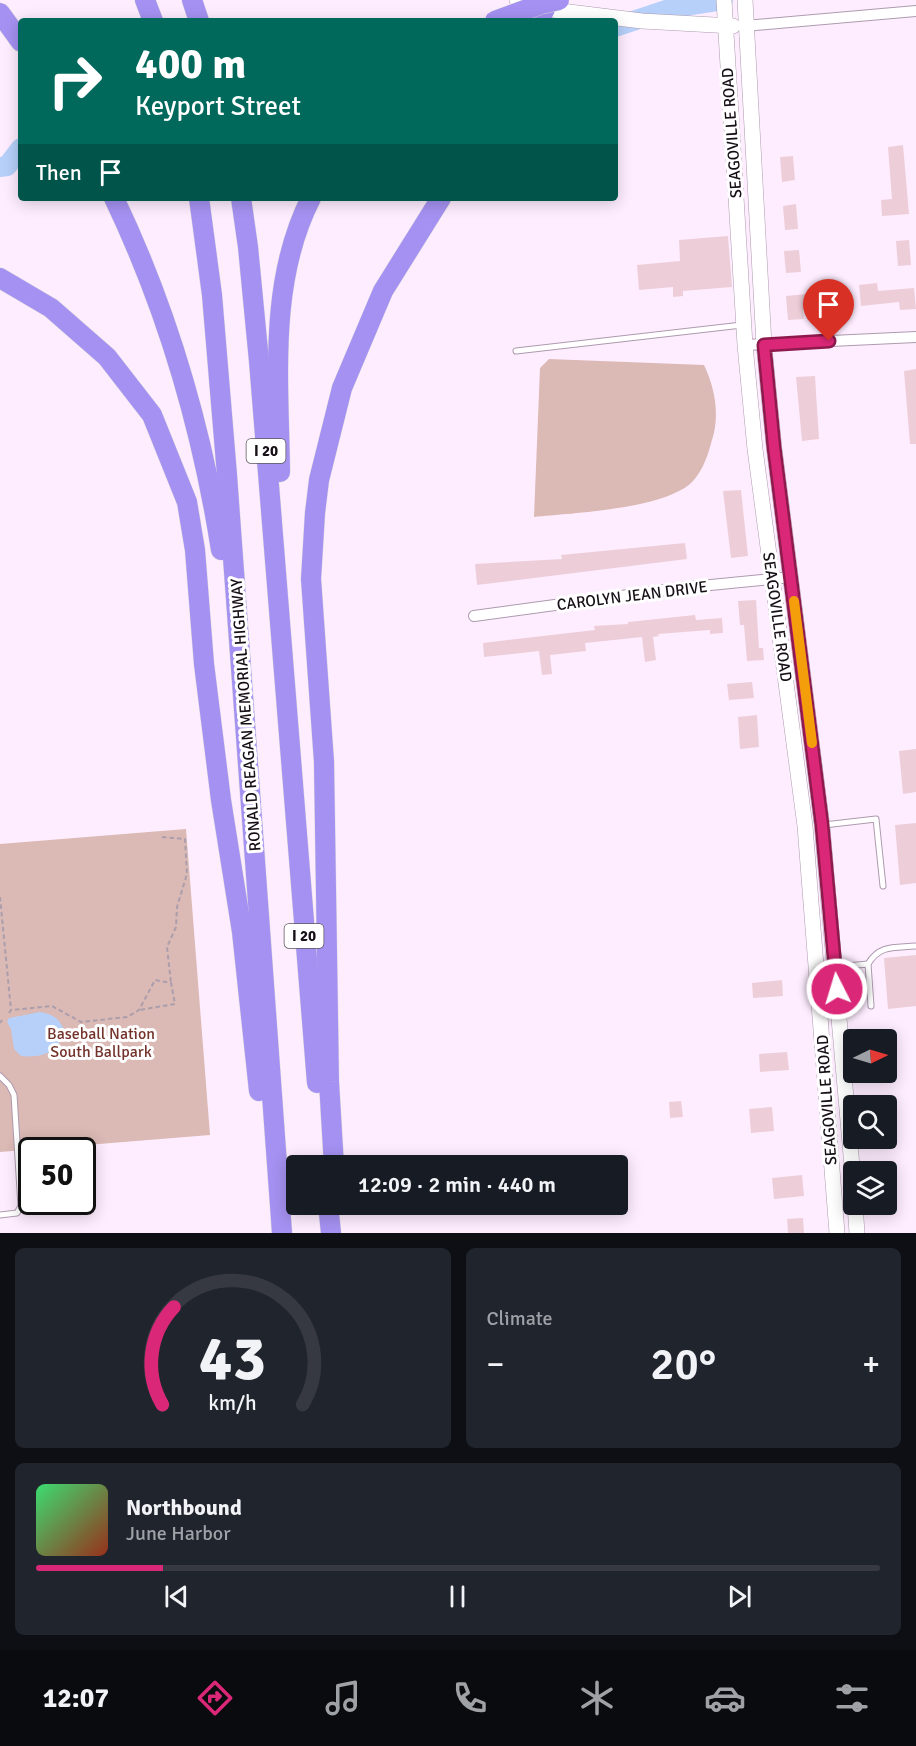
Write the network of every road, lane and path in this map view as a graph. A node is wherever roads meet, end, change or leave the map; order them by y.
1 (145, 0) edge
2 (192, 0) edge
3 (517, 0) edge
4 (745, 3) edge
5 (548, 10) edge
6 (916, 11) edge
7 (0, 13) edge
8 (724, 13) edge
9 (152, 18) edge
10 (199, 18) edge
11 (503, 18) edge
12 (618, 18) edge
13 (618, 18) edge
14 (745, 26) junction
15 (18, 38) edge
16 (115, 201) edge
17 (199, 201) edge
18 (241, 201) edge
19 (310, 201) edge
20 (439, 201) edge
21 (758, 239) junction
22 (738, 240) junction
23 (0, 278) edge
24 (743, 325) junction
25 (916, 337) edge
26 (744, 345) junction
27 (764, 345) junction
28 (516, 351) dead end
29 (791, 577) junction
30 (773, 579) junction
31 (474, 616) dead end
32 (286, 705) junction
33 (253, 817) junction
34 (822, 825) junction
35 (805, 826) junction
36 (162, 837) dead end
37 (883, 886) dead end
38 (0, 897) edge
39 (916, 946) edge
40 (868, 964) junction
41 (835, 967) junction
42 (816, 969) junction
43 (171, 982) junction
44 (871, 1006) dead end
45 (139, 1010) junction
46 (0, 1076) edge
47 (324, 1155) edge
48 (332, 1155) edge
49 (852, 1161) edge
50 (0, 1215) edge
51 (329, 1215) edge
52 (336, 1215) edge
53 (856, 1215) edge
54 (272, 1233) edge
55 (282, 1233) edge
56 (331, 1233) edge
57 (337, 1233) edge
58 (837, 1233) edge
59 (857, 1233) edge

1 - 9 highway
2 - 10 highway
3 - 5 main road
4 - 14 main road, SEAGOVILLE ROAD
5 - 11 highway, bridge
5 - 13 main road
6 - 14 street
7 - 15 highway
8 - 12 main road
8 - 14 main road
8 - 22 main road, SEAGOVILLE ROAD
14 - 21 main road, SEAGOVILLE ROAD
16 - 33 highway
17 - 33 highway, RONALD REAGAN MEMORIAL HIGHWAY / I 20
18 - 32 highway, I 20
19 - 32 highway
20 - 48 highway
21 - 22 main road
21 - 27 main road, SEAGOVILLE ROAD
22 - 24 main road, SEAGOVILLE ROAD
23 - 54 highway
24 - 26 main road, SEAGOVILLE ROAD
24 - 28 lane
25 - 27 street
26 - 27 street
26 - 30 main road, SEAGOVILLE ROAD
27 - 29 main road, SEAGOVILLE ROAD
29 - 30 street, CAROLYN JEAN DRIVE
29 - 34 main road, SEAGOVILLE ROAD
30 - 31 street, CAROLYN JEAN DRIVE
30 - 35 main road, SEAGOVILLE ROAD
32 - 47 highway, I 20
33 - 55 highway, RONALD REAGAN MEMORIAL HIGHWAY / I 20
34 - 35 main road
34 - 37 lane
34 - 41 main road, SEAGOVILLE ROAD
35 - 42 main road, SEAGOVILLE ROAD
36 - 43 path
38 - 45 path
39 - 40 lane
40 - 41 lane
40 - 44 lane
41 - 42 main road
41 - 49 main road, SEAGOVILLE ROAD
42 - 58 main road, SEAGOVILLE ROAD
43 - 45 path
43 - 45 path
46 - 50 lane
51 - 56 highway
52 - 57 highway
53 - 59 main road

